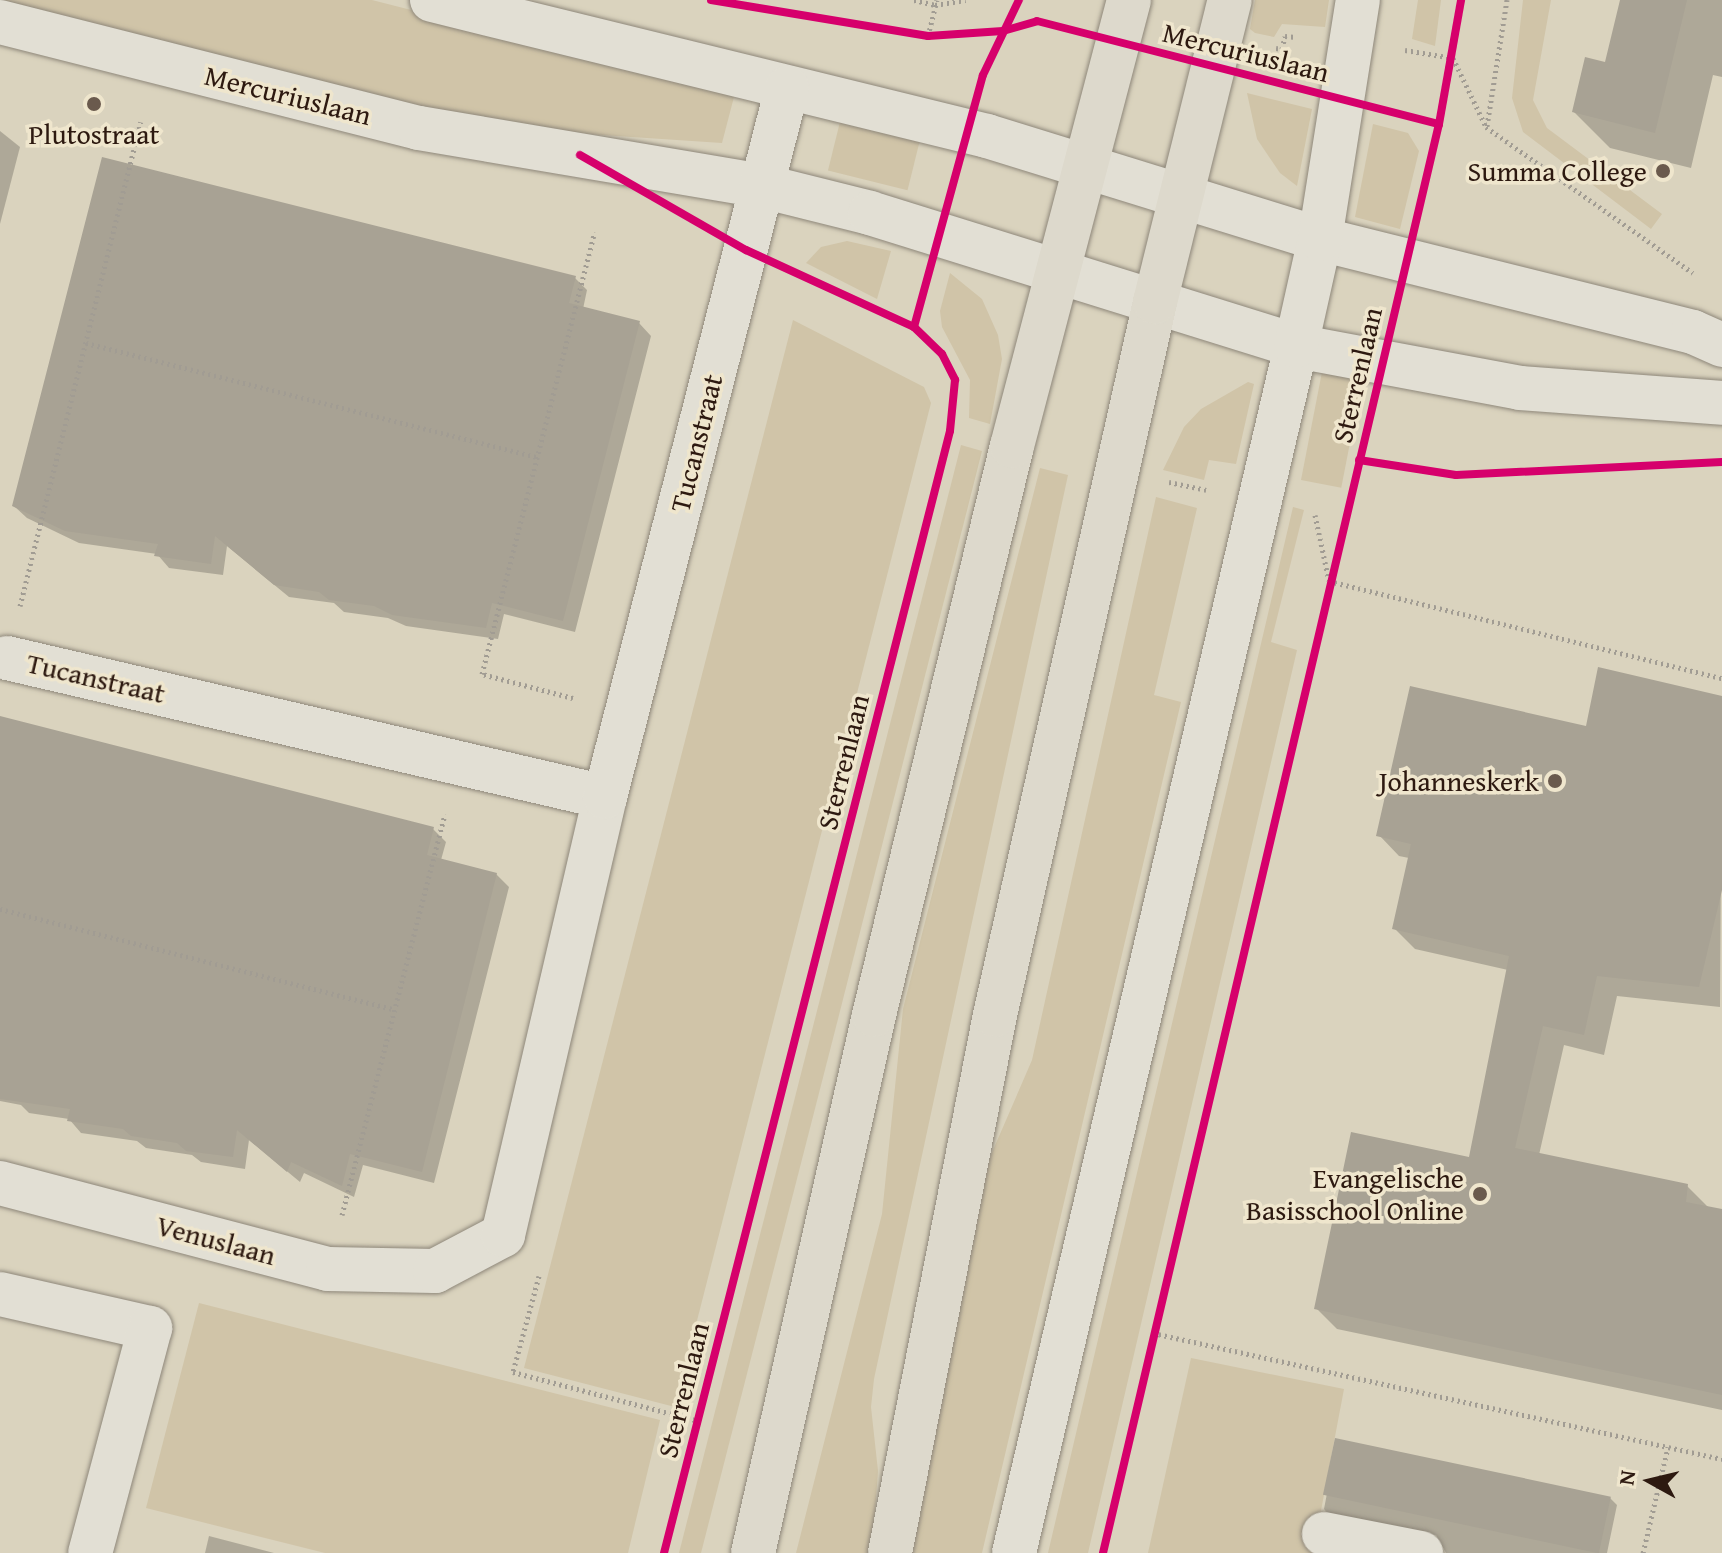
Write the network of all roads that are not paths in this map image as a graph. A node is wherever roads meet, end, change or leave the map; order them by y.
1 (1129, 0) edge
2 (1230, 0) edge
3 (1358, 0) edge
4 (442, 1) edge
5 (0, 22) edge
6 (787, 88) junction
7 (1084, 165) junction
8 (762, 186) junction
9 (1181, 196) junction
10 (1320, 239) junction
11 (1057, 271) junction
12 (1155, 302) junction
13 (1708, 339) edge
14 (1296, 346) junction
15 (1722, 403) edge
16 (7, 658) road end
17 (605, 797) junction
18 (0, 1183) edge
19 (435, 1271) joint
20 (0, 1294) edge
21 (1324, 1534) dead end
22 (90, 1553) edge
23 (753, 1553) edge
24 (890, 1553) edge
25 (1014, 1553) edge
26 (1421, 1553) edge

1 - 7 main road
2 - 9 main road
3 - 10 street
4 - 6 street
5 - 8 street, Mercuriuslaan
6 - 7 street
6 - 8 street, Tucanstraat
7 - 9 street
7 - 11 main road
8 - 11 street, Mercuriuslaan
8 - 17 street, Tucanstraat
9 - 10 street
9 - 12 main road
10 - 13 street
10 - 14 street
11 - 12 street, Mercuriuslaan
11 - 23 main road
12 - 14 street, Mercuriuslaan
12 - 24 main road
14 - 15 street, Mercuriuslaan
14 - 25 street
16 - 17 street, Tucanstraat
17 - 19 street, Tucanstraat
18 - 19 street, Venuslaan
20 - 22 street
21 - 26 street

